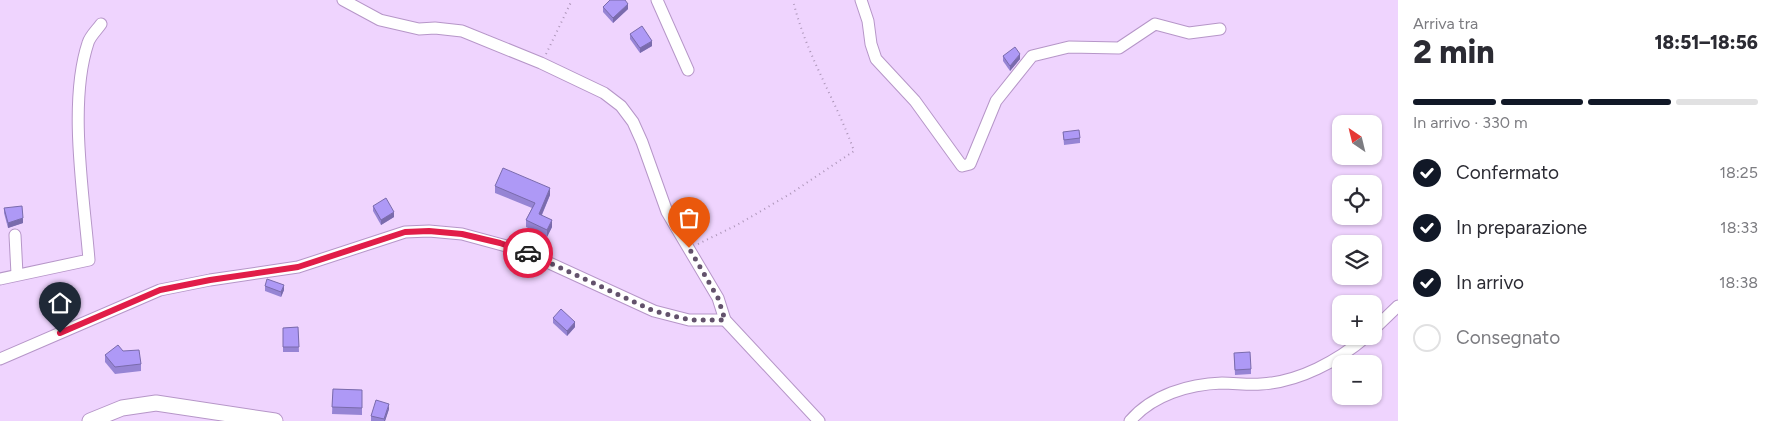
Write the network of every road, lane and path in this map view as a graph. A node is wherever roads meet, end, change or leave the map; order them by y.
1 (343, 0) edge
2 (572, 0) edge
3 (658, 0) edge
4 (793, 0) edge
5 (860, 0) edge
6 (101, 24) dead end
7 (1220, 29) dead end
8 (541, 63) junction
9 (688, 70) dead end
10 (15, 235) dead end
11 (689, 248) junction
12 (17, 274) junction
13 (0, 279) edge
14 (1398, 306) edge
15 (725, 320) junction
16 (1382, 322) edge
17 (1354, 345) edge
18 (2, 354) edge
19 (90, 421) edge
20 (275, 421) edge
21 (819, 421) edge
22 (1130, 421) edge

1 - 8 street
2 - 8 path
3 - 9 street
4 - 11 path
5 - 7 street
6 - 12 street
8 - 11 street
10 - 12 street
11 - 15 street
12 - 13 street
14 - 16 street
15 - 18 street
15 - 21 street
17 - 22 street
19 - 20 main road

